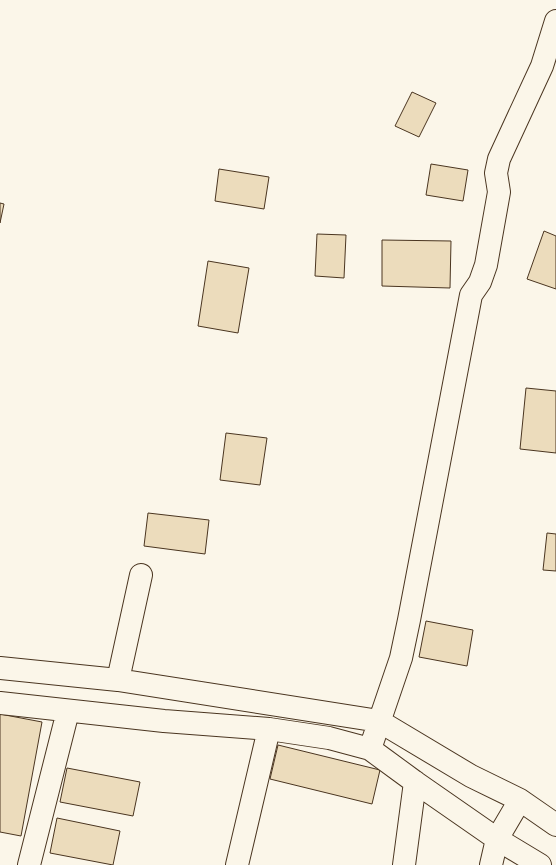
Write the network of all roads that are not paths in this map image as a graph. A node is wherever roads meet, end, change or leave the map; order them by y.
1 (556, 21) edge
2 (141, 575) dead end
3 (0, 668) edge
4 (118, 680) junction
5 (0, 703) edge
6 (68, 711) junction
7 (379, 721) junction
8 (269, 729) junction
9 (370, 749) junction
10 (415, 782) junction
11 (520, 800) junction
12 (556, 825) edge
13 (497, 839) junction
14 (30, 865) edge
15 (237, 865) edge
16 (404, 865) edge
17 (491, 865) edge
18 (540, 865) edge

1 - 7 street
2 - 4 street
3 - 4 street
4 - 7 street
5 - 6 street
6 - 8 street
6 - 14 street
7 - 9 street
7 - 11 street
8 - 9 street
8 - 15 street
9 - 10 street
10 - 13 street
10 - 16 street
11 - 12 street
11 - 13 street
13 - 17 street
13 - 18 street

